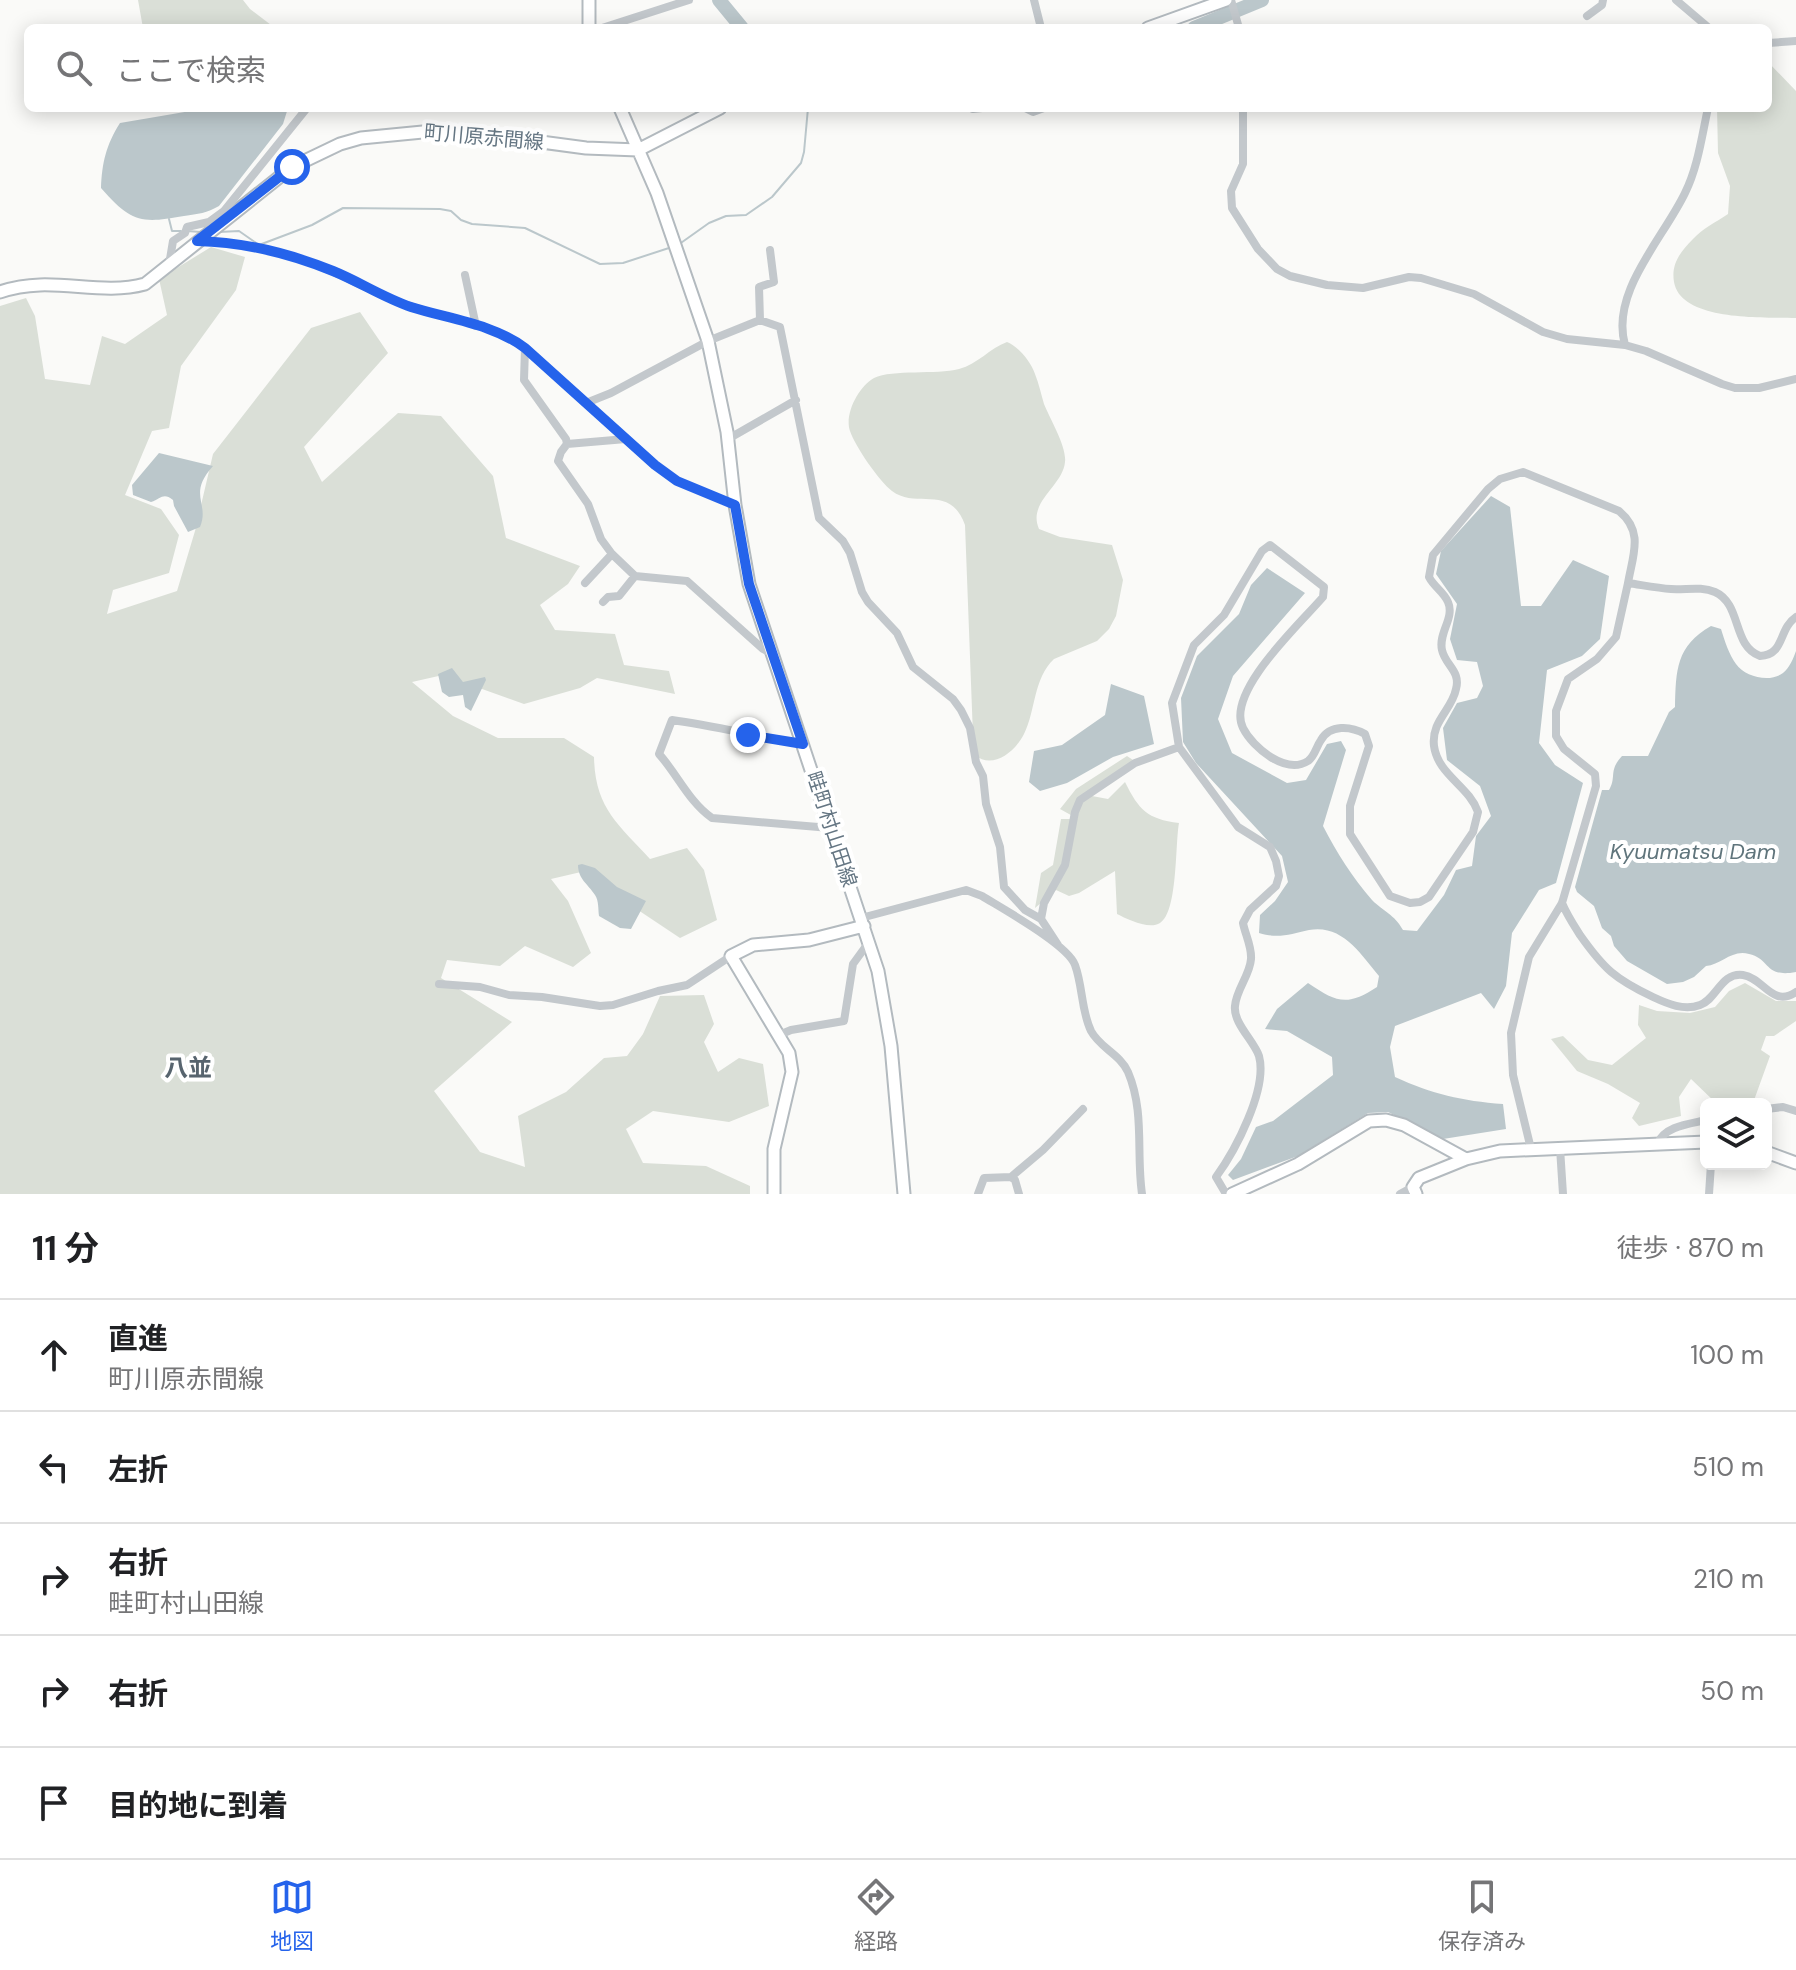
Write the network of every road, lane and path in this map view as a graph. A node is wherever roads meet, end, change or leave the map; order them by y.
1 (589, 0) edge
2 (689, 0) edge
3 (1034, 0) edge
4 (1603, 0) edge
5 (1676, 0) edge
6 (1230, 2) edge
7 (1587, 16) dead end
8 (1238, 23) edge
9 (589, 24) edge
10 (614, 24) edge
11 (1040, 24) edge
12 (1161, 24) edge
13 (1704, 24) edge
14 (1796, 41) edge
15 (1772, 43) edge
16 (304, 112) edge
17 (622, 112) edge
18 (712, 112) edge
19 (1243, 112) edge
20 (1707, 112) edge
21 (638, 150) junction
22 (197, 241) junction
23 (770, 250) dead end
24 (169, 266) junction
25 (465, 275) dead end
26 (0, 292) edge
27 (760, 320) junction
28 (476, 326) junction
29 (708, 341) junction
30 (1625, 345) junction
31 (525, 348) junction
32 (1796, 379) edge
33 (796, 400) junction
34 (586, 403) junction
35 (627, 439) junction
36 (728, 439) junction
37 (567, 444) junction
38 (735, 505) junction
39 (612, 554) junction
40 (635, 576) junction
41 (585, 583) dead end
42 (1628, 583) junction
43 (603, 602) dead end
44 (1796, 617) edge
45 (771, 653) junction
46 (803, 744) junction
47 (1179, 747) junction
48 (830, 828) junction
49 (1562, 903) junction
50 (1041, 919) junction
51 (863, 922) junction
52 (869, 942) junction
53 (1058, 945) junction
54 (731, 956) junction
55 (439, 984) dead end
56 (1796, 992) edge
57 (779, 1035) junction
58 (1772, 1108) edge
59 (1083, 1109) dead end
60 (1796, 1111) edge
61 (1700, 1122) edge
62 (1700, 1142) edge
63 (1658, 1143) junction
64 (1560, 1148) junction
65 (1531, 1149) junction
66 (1772, 1154) edge
67 (1466, 1159) junction
68 (1796, 1163) edge
69 (1710, 1170) edge
70 (1011, 1177) junction
71 (1415, 1190) edge
72 (774, 1194) edge
73 (904, 1194) edge
74 (978, 1194) edge
75 (1019, 1194) edge
76 (1142, 1194) edge
77 (1229, 1194) edge
78 (1400, 1194) edge
79 (1563, 1194) edge
80 (1708, 1194) edge

1 - 9 main road
2 - 10 street
3 - 11 street
4 - 7 street
5 - 13 street
6 - 8 street
6 - 12 main road
14 - 15 street
16 - 24 street
17 - 21 main road, 畦町村山田線
18 - 21 main road, 町川原赤間線
19 - 30 street
20 - 30 street
21 - 22 main road, 町川原赤間線
21 - 29 main road, 畦町村山田線
22 - 24 main road, 町川原赤間線
22 - 28 street
23 - 27 street
24 - 26 main road, 町川原赤間線
25 - 28 street
27 - 29 street
27 - 33 street
28 - 31 street
29 - 34 street
29 - 36 main road, 畦町村山田線
30 - 32 street
31 - 34 street
31 - 37 street
33 - 36 street
33 - 50 street
34 - 35 street
35 - 37 street
35 - 38 street
36 - 38 main road, 畦町村山田線
37 - 39 street
38 - 45 main road, 畦町村山田線
39 - 40 street
39 - 41 street
40 - 43 street
40 - 45 street
42 - 44 street
42 - 47 street
42 - 49 street
45 - 46 main road, 畦町村山田線
46 - 48 main road, 畦町村山田線
46 - 48 street
47 - 50 street
47 - 77 street
48 - 51 main road, 畦町村山田線
49 - 56 street
49 - 65 street
50 - 53 street
51 - 52 main road, 畦町村山田線
51 - 53 street
51 - 54 main road
52 - 57 street
52 - 73 main road, 畦町村山田線
53 - 76 street
54 - 55 street
54 - 57 main road
57 - 72 main road
58 - 60 street
59 - 70 street
61 - 63 street
62 - 63 main road
63 - 64 main road
64 - 65 main road
64 - 79 street
65 - 67 main road
66 - 68 main road
67 - 71 main road
67 - 77 main road
69 - 80 street
70 - 74 street
70 - 75 street
71 - 78 street

